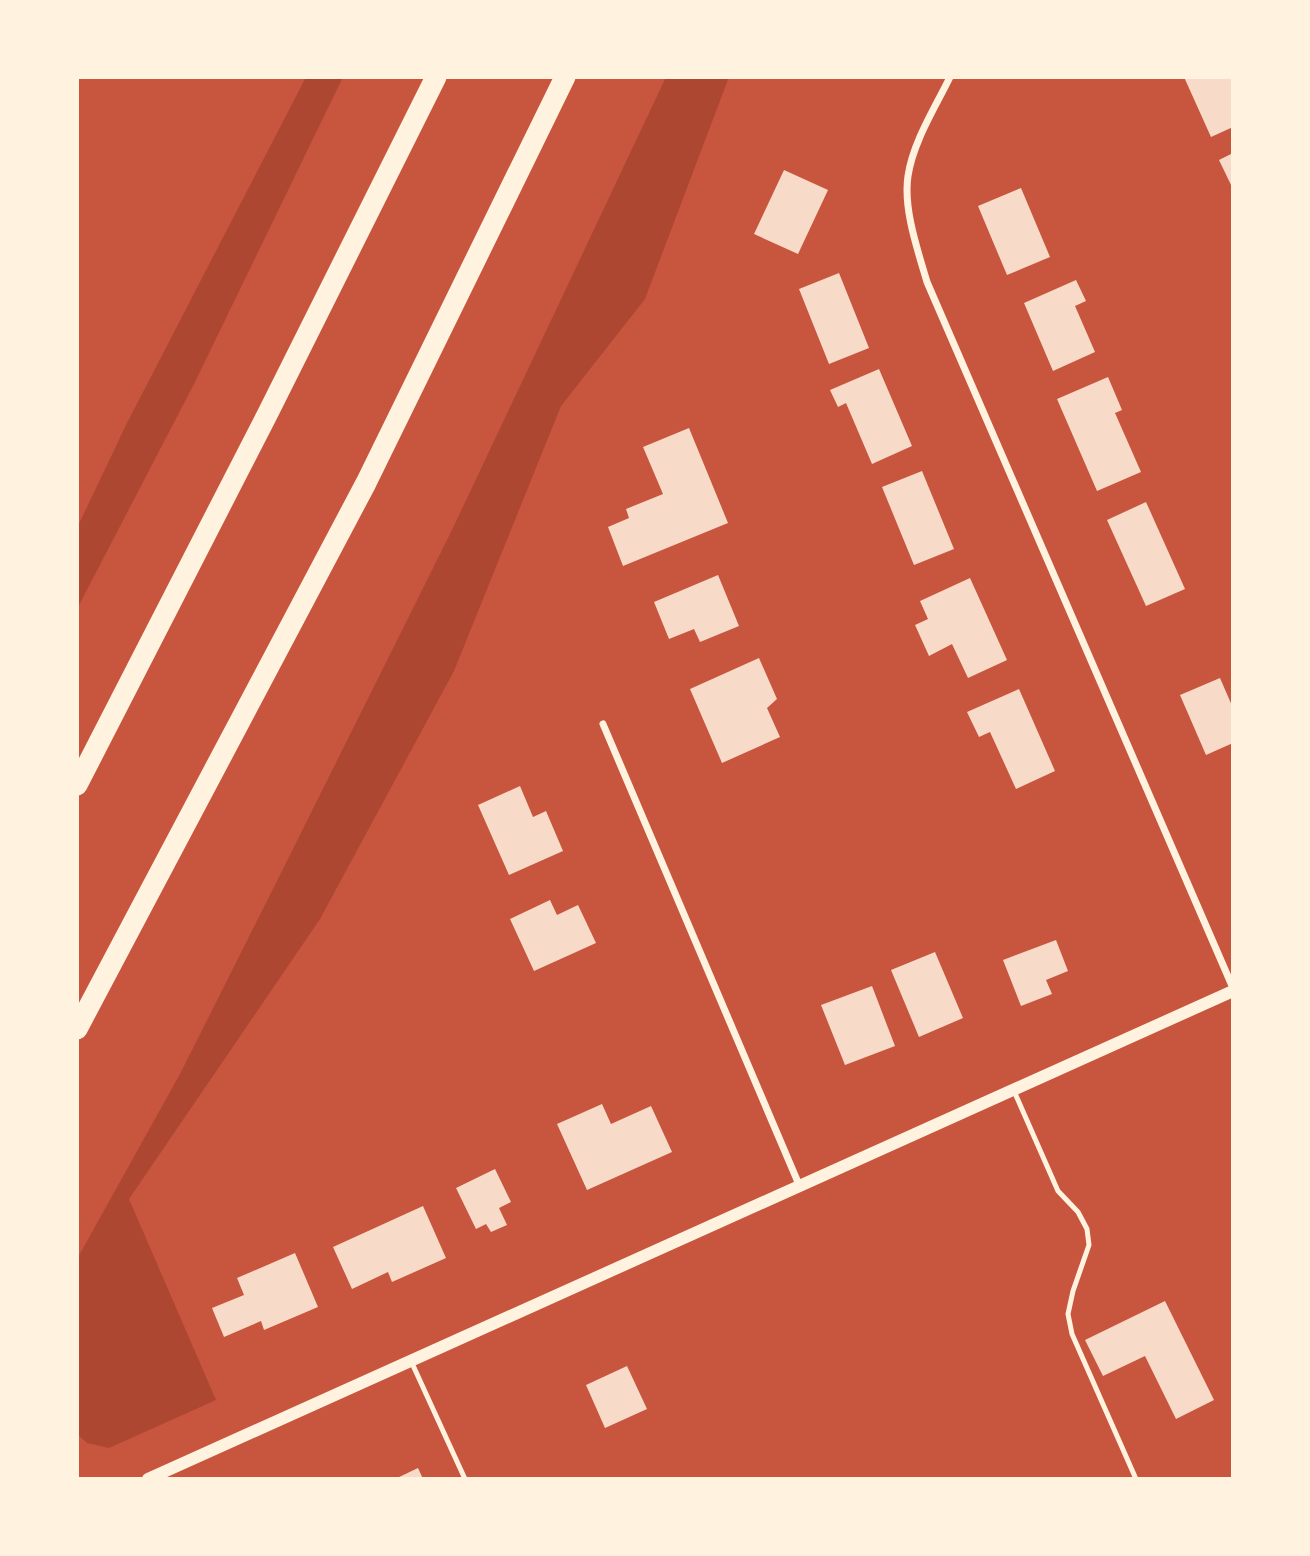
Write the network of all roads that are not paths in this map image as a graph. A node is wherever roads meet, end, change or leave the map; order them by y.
1 (436, 77) edge
2 (565, 77) edge
3 (950, 77) edge
4 (603, 724) dead end
5 (77, 785) edge
6 (1233, 989) edge
7 (77, 1029) edge
8 (1014, 1091) junction
9 (800, 1187) junction
10 (411, 1361) junction
11 (148, 1479) edge
12 (464, 1479) edge
13 (1136, 1479) edge

1 - 5 highway
2 - 7 highway
3 - 6 street
4 - 9 street
6 - 8 street
8 - 9 street
8 - 13 lane
9 - 10 street
10 - 11 street
10 - 12 lane

